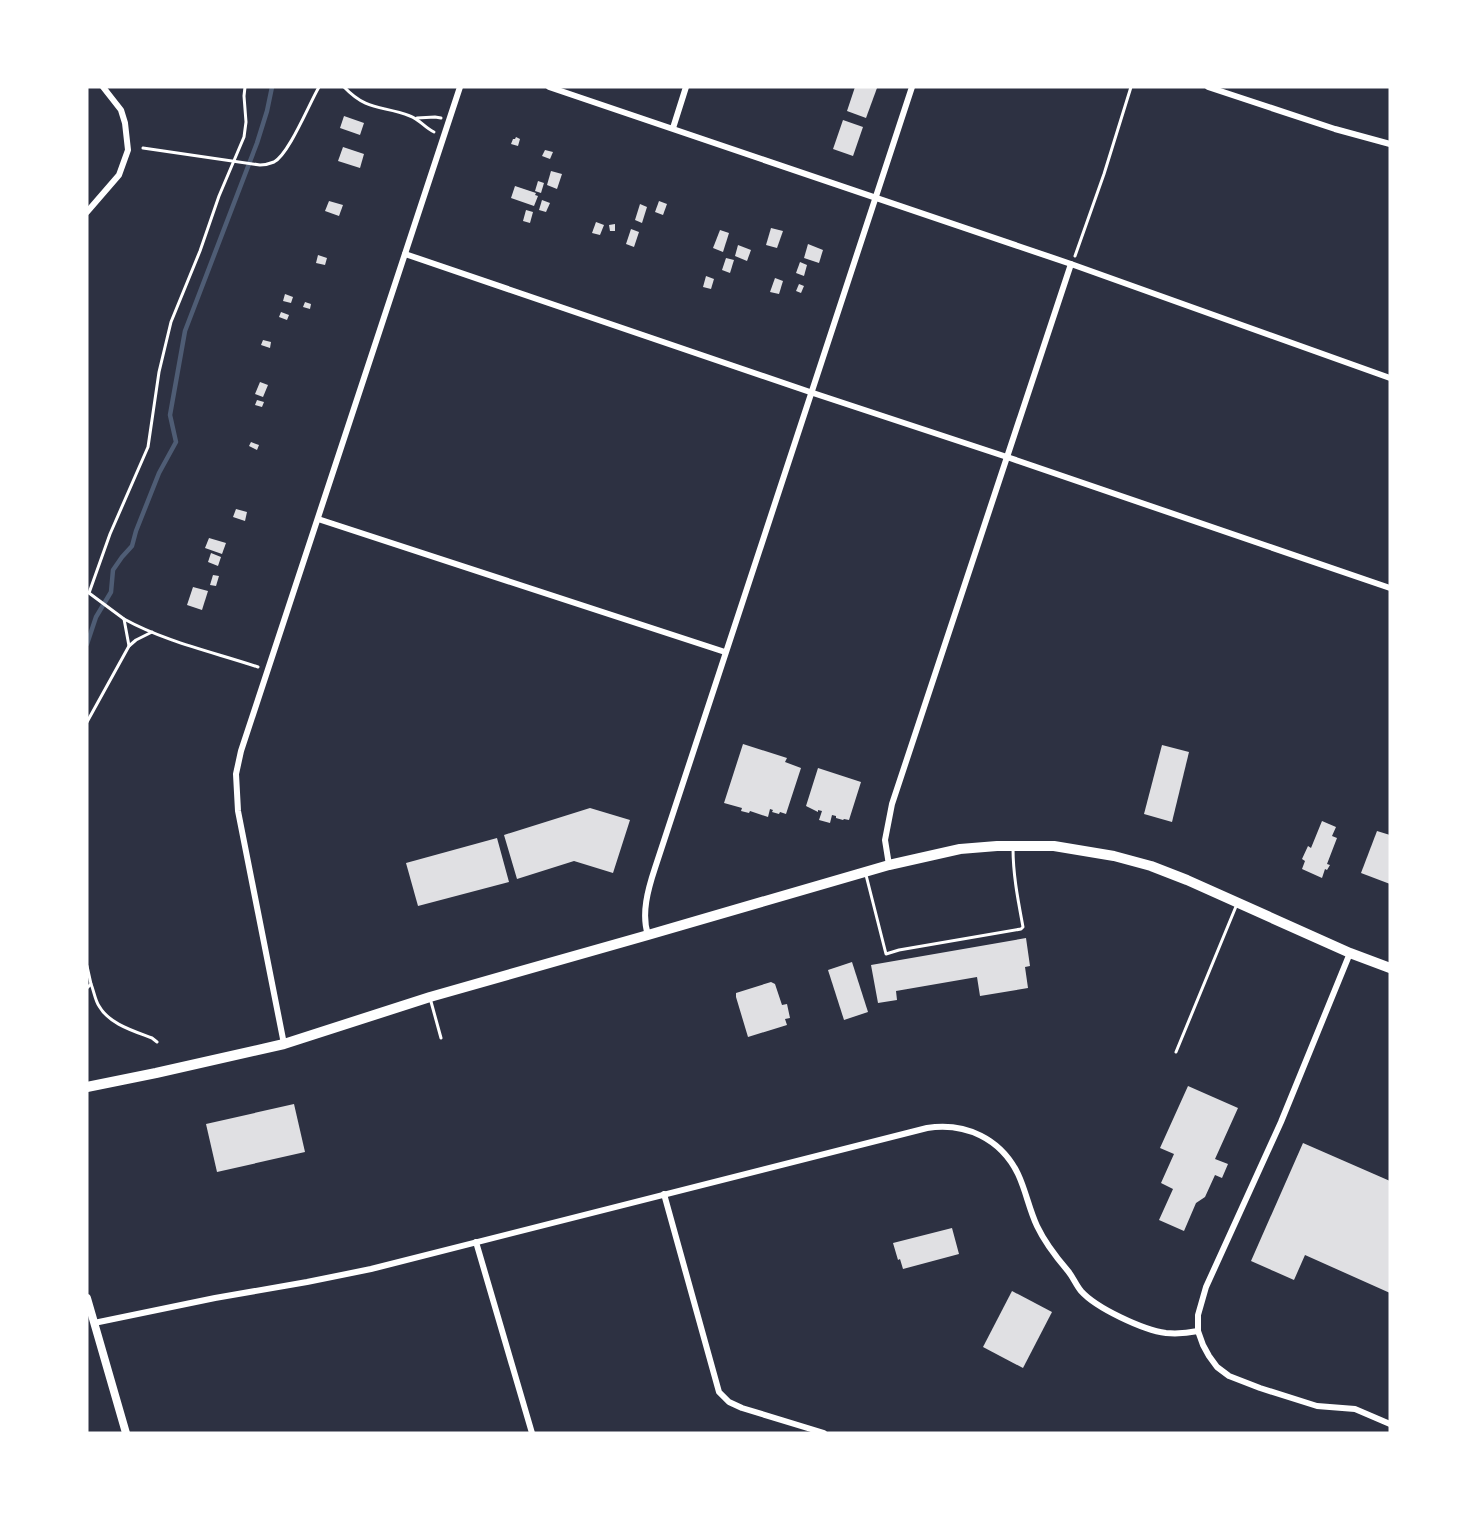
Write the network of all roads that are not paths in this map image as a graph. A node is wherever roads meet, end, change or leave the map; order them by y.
1 (103, 87) edge
2 (460, 87) edge
3 (549, 87) edge
4 (686, 87) edge
5 (912, 87) edge
6 (1208, 87) edge
7 (673, 128) junction
8 (1390, 144) edge
9 (875, 198) junction
10 (87, 212) edge
11 (405, 254) junction
12 (1071, 264) junction
13 (1390, 378) edge
14 (810, 392) junction
15 (1007, 457) junction
16 (318, 519) junction
17 (1390, 588) edge
18 (725, 652) junction
19 (1013, 846) junction
20 (889, 865) junction
21 (866, 872) junction
22 (1238, 903) junction
23 (648, 935) junction
24 (1350, 952) junction
25 (1390, 968) edge
26 (430, 997) junction
27 (441, 1038) dead end
28 (284, 1044) junction
29 (1176, 1052) dead end
30 (87, 1087) edge
31 (664, 1194) junction
32 (476, 1242) junction
33 (87, 1298) edge
34 (94, 1323) junction
35 (1198, 1330) junction
36 (1390, 1424) edge
37 (126, 1433) edge
38 (532, 1433) edge
39 (824, 1433) edge

1 - 10 street
2 - 11 street
3 - 7 street
4 - 7 street
5 - 9 street
6 - 8 street
7 - 9 street
9 - 12 street
9 - 14 street
11 - 14 street
11 - 16 street
12 - 13 street
12 - 15 street
14 - 15 street
14 - 18 street
15 - 17 street
15 - 20 street
16 - 18 street
16 - 28 street
18 - 23 street
19 - 20 main road
19 - 21 lane
19 - 22 main road
20 - 21 main road
21 - 23 main road
22 - 24 main road
22 - 29 lane
23 - 26 main road
24 - 25 main road
24 - 35 street
26 - 27 lane
26 - 28 main road
28 - 30 main road
31 - 32 street
31 - 35 street
31 - 39 street
32 - 34 street
32 - 38 street
33 - 34 street
34 - 37 street
35 - 36 street

